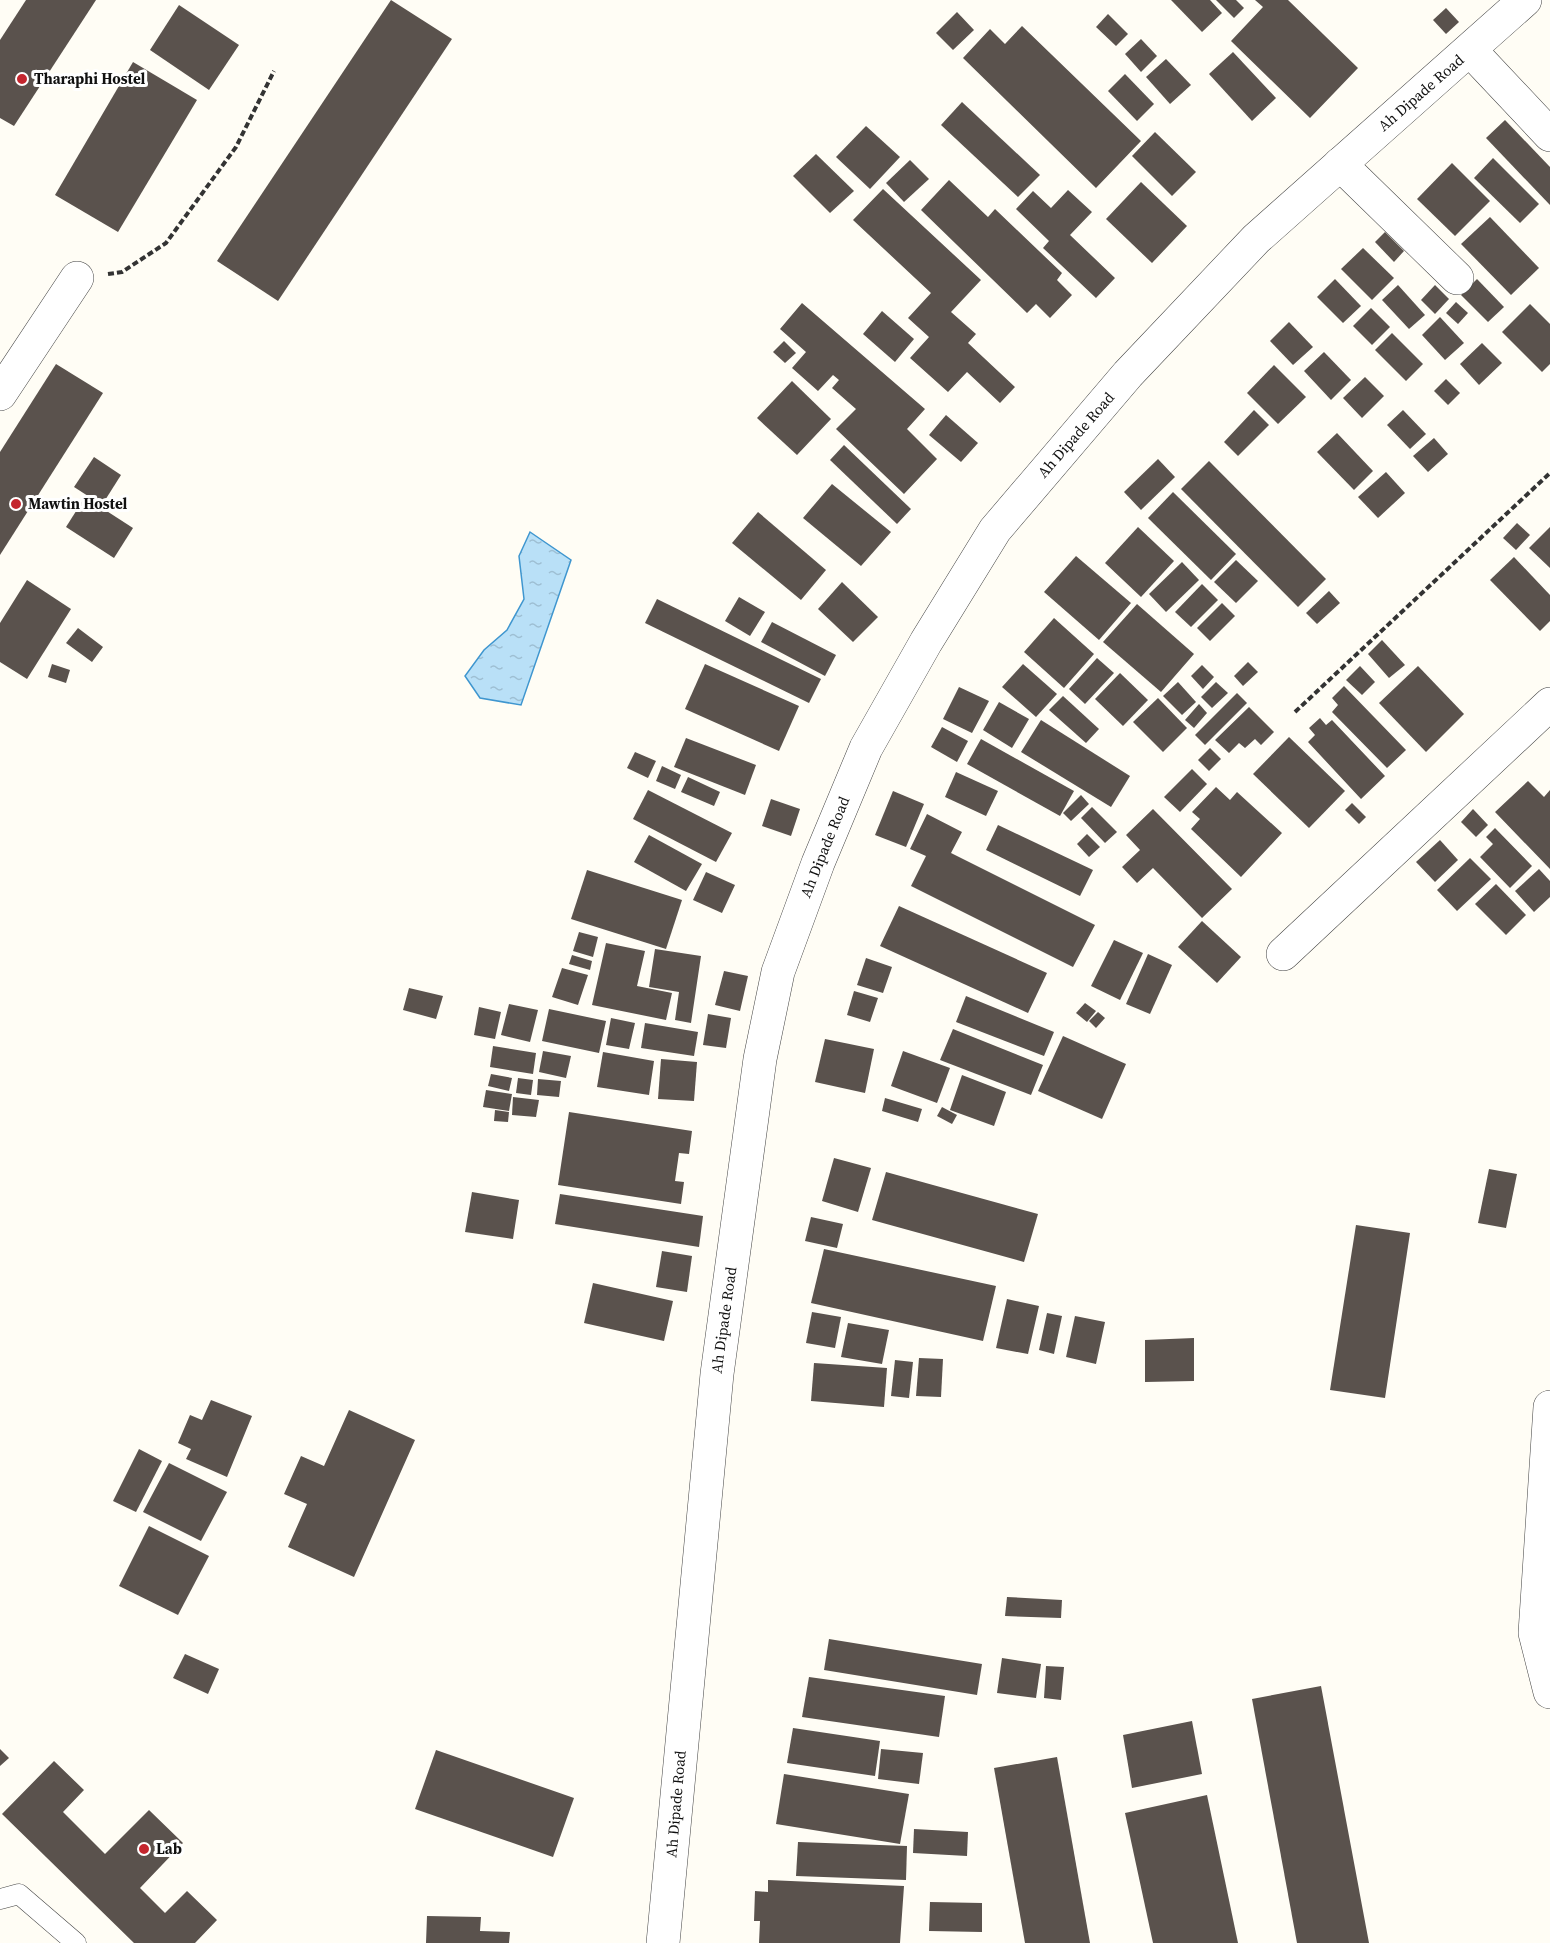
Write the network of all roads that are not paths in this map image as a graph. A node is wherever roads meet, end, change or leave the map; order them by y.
1 (1525, 0) edge
2 (1470, 50) junction
3 (1550, 135) edge
4 (1340, 164) junction
5 (77, 278) road end
6 (1457, 278) dead end
7 (0, 394) edge
8 (1550, 704) edge
9 (1283, 954) dead end
10 (1550, 1407) edge
11 (1550, 1692) edge
12 (0, 1899) edge
13 (76, 1943) edge
14 (663, 1943) edge

1 - 2 street, Ah Dipade Road
2 - 3 street
2 - 4 street, Ah Dipade Road
4 - 6 street
4 - 14 street, Ah Dipade Road
5 - 7 street
8 - 9 street
10 - 11 street
12 - 13 lane

